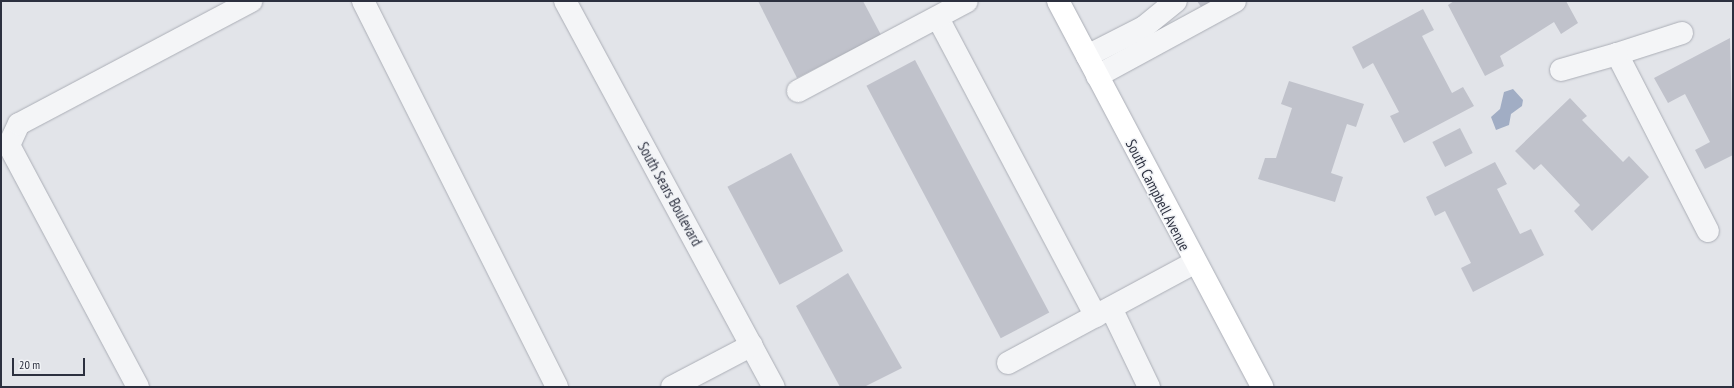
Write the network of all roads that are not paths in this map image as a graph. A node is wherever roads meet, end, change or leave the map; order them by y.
1 (251, 1) edge
2 (363, 1) edge
3 (565, 1) edge
4 (966, 1) edge
5 (1058, 1) edge
6 (1176, 1) edge
7 (1235, 1) edge
8 (939, 20) dead end
9 (1682, 34) dead end
10 (1617, 54) junction
11 (1087, 56) junction
12 (1561, 70) dead end
13 (1098, 76) junction
14 (798, 91) dead end
15 (1708, 231) dead end
16 (1194, 263) junction
17 (1104, 312) junction
18 (752, 345) junction
19 (1008, 363) dead end
20 (138, 387) edge
21 (557, 387) edge
22 (672, 387) edge
23 (774, 387) edge
24 (1149, 387) edge
25 (1262, 387) edge

1 - 20 street
2 - 21 street
3 - 18 street, South Sears Boulevard
4 - 14 street
5 - 11 main road, South Campbell Avenue
6 - 11 street
7 - 13 street
8 - 17 street
9 - 10 street
10 - 12 street
10 - 15 street
11 - 13 main road, South Campbell Avenue
13 - 16 main road, South Campbell Avenue
16 - 17 street
16 - 25 main road, South Campbell Avenue
17 - 19 street
17 - 24 street
18 - 22 street
18 - 23 street, South Sears Boulevard

